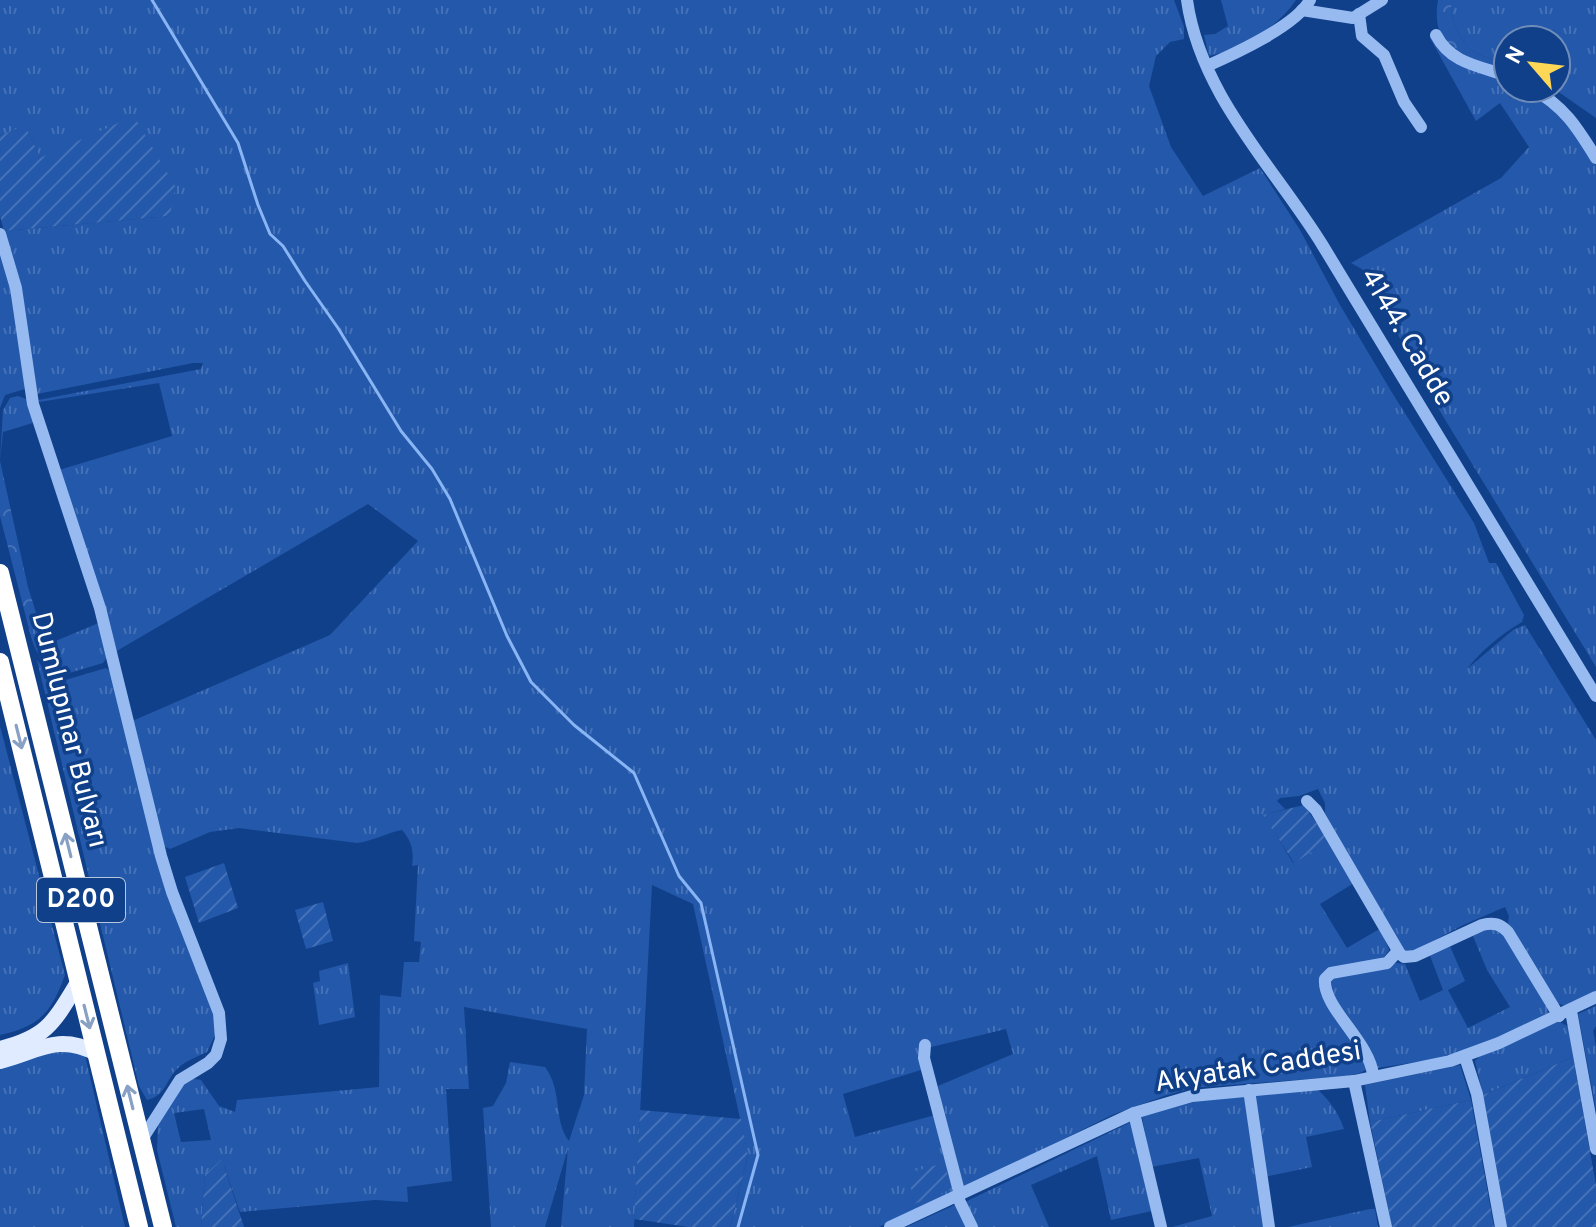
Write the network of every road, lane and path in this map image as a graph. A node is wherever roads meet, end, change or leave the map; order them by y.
1 (1187, 0) edge
2 (1382, 0) edge
3 (1306, 5) edge
4 (1359, 14) junction
5 (1436, 35) dead end
6 (1207, 66) junction
7 (1492, 71) edge
8 (1555, 104) edge
9 (1421, 127) dead end
10 (1596, 158) edge
11 (0, 234) edge
12 (0, 573) edge
13 (0, 662) edge
14 (1596, 696) edge
15 (1307, 801) dead end
16 (1398, 951) junction
17 (79, 981) junction
18 (1596, 997) edge
19 (1565, 1013) junction
20 (925, 1045) dead end
21 (0, 1049) edge
22 (96, 1053) junction
23 (1465, 1057) junction
24 (0, 1061) edge
25 (1373, 1075) junction
26 (1354, 1081) junction
27 (1249, 1090) junction
28 (1134, 1113) junction
29 (141, 1141) junction
30 (1596, 1149) edge
31 (959, 1196) junction
32 (139, 1227) edge
33 (163, 1227) edge
34 (890, 1227) edge
35 (972, 1227) edge
36 (1161, 1227) edge
37 (1269, 1227) edge
38 (1386, 1227) edge
39 (1501, 1227) edge

1 - 6 street, 4144. Cadde
2 - 4 street
3 - 4 street
3 - 6 street
4 - 9 street
5 - 7 street
6 - 14 street, 4144. Cadde
8 - 10 street
11 - 29 street
29 -> 12 highway, Dumlupınar Bulvarı / D200
13 -> 17 highway, Dumlupınar Bulvarı / D200
15 - 16 street
16 - 19 street
16 - 25 street
17 - 21 main road
17 -> 22 highway, Dumlupınar Bulvarı / D200
18 - 19 street, Akyatak Caddesi
19 - 23 street, Akyatak Caddesi
19 - 30 street
20 - 31 street
22 - 24 main road
22 - 32 highway, Dumlupınar Bulvarı / D200
23 - 25 street, Akyatak Caddesi
23 - 39 street
25 - 26 street, Akyatak Caddesi
26 - 27 street, Akyatak Caddesi
26 - 38 street
27 - 28 street, Akyatak Caddesi
27 - 37 street
28 - 31 street, Akyatak Caddesi
28 - 36 street
29 - 33 highway, Dumlupınar Bulvarı / D200
31 - 34 street, Akyatak Caddesi
31 - 35 street

